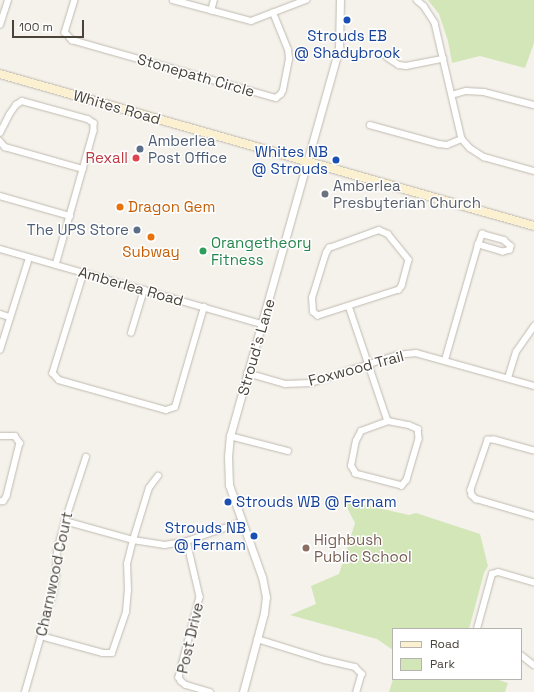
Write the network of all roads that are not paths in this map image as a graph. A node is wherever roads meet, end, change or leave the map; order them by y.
1 (8, 0) edge
2 (75, 0) edge
3 (173, 0) edge
4 (214, 0) edge
5 (306, 0) edge
6 (340, 0) edge
7 (417, 0) edge
8 (211, 11) junction
9 (273, 13) junction
10 (0, 25) edge
11 (387, 57) dead end
12 (443, 59) junction
13 (0, 74) edge
14 (452, 95) junction
15 (534, 105) edge
16 (370, 124) dead end
17 (0, 133) edge
18 (462, 138) junction
19 (0, 141) edge
20 (308, 162) junction
21 (83, 169) junction
22 (534, 171) edge
23 (0, 196) edge
24 (70, 216) junction
25 (534, 226) edge
26 (478, 245) junction
27 (0, 249) edge
28 (29, 258) junction
29 (56, 265) junction
30 (84, 273) junction
31 (144, 290) junction
32 (349, 306) junction
33 (204, 307) junction
34 (0, 314) edge
35 (10, 317) junction
36 (262, 324) junction
37 (534, 326) edge
38 (131, 334) dead end
39 (0, 350) edge
40 (445, 360) junction
41 (368, 364) junction
42 (248, 373) junction
43 (508, 378) junction
44 (534, 386) edge
45 (388, 421) junction
46 (0, 436) edge
47 (230, 436) junction
48 (288, 451) dead end
49 (534, 451) edge
50 (86, 457) dead end
51 (158, 476) dead end
52 (0, 502) edge
53 (534, 516) edge
54 (65, 521) junction
55 (242, 522) junction
56 (133, 540) junction
57 (187, 541) junction
58 (534, 582) edge
59 (477, 628) edge
60 (41, 636) junction
61 (257, 639) junction
62 (522, 656) edge
63 (534, 665) edge
64 (25, 692) edge
65 (210, 692) edge
66 (243, 692) edge
67 (357, 692) edge

1 - 10 street
2 - 9 street, Stonepath Circle
3 - 8 street
4 - 8 street
5 - 9 street
6 - 20 street, Stroud's Lane
7 - 12 street
8 - 9 street
11 - 12 street
12 - 14 street
13 - 20 main road, Whites Road
14 - 15 street
14 - 18 street
16 - 18 street
17 - 21 street
18 - 22 street
19 - 21 street
20 - 25 main road, Whites Road
20 - 36 street, Stroud's Lane
21 - 24 street
23 - 24 street
24 - 29 street
26 - 26 street
26 - 40 street
27 - 28 street, Amberlea Road
28 - 29 street, Amberlea Road
28 - 35 street
29 - 30 street, Amberlea Road
30 - 31 street, Amberlea Road
30 - 33 street
31 - 33 street, Amberlea Road
31 - 38 street
32 - 32 street
32 - 41 street
33 - 36 street, Amberlea Road
34 - 35 street
35 - 39 street
36 - 42 street, Stroud's Lane
37 - 43 street
40 - 41 street, Foxwood Trail
40 - 43 street, Foxwood Trail
41 - 42 street, Foxwood Trail
41 - 45 street
42 - 47 street, Stroud's Lane
43 - 44 street, Foxwood Trail
45 - 45 street
46 - 52 street
47 - 48 street
47 - 55 street, Stroud's Lane
49 - 53 street
50 - 54 street, Charnwood Court
51 - 56 street
54 - 56 street
54 - 60 street, Charnwood Court
55 - 57 street
55 - 61 street, Stroud's Lane
56 - 57 street
56 - 60 street
57 - 65 street, Post Drive
58 - 59 street
60 - 64 street, Charnwood Court
61 - 66 street, Stroud's Lane
61 - 67 street
62 - 63 street

